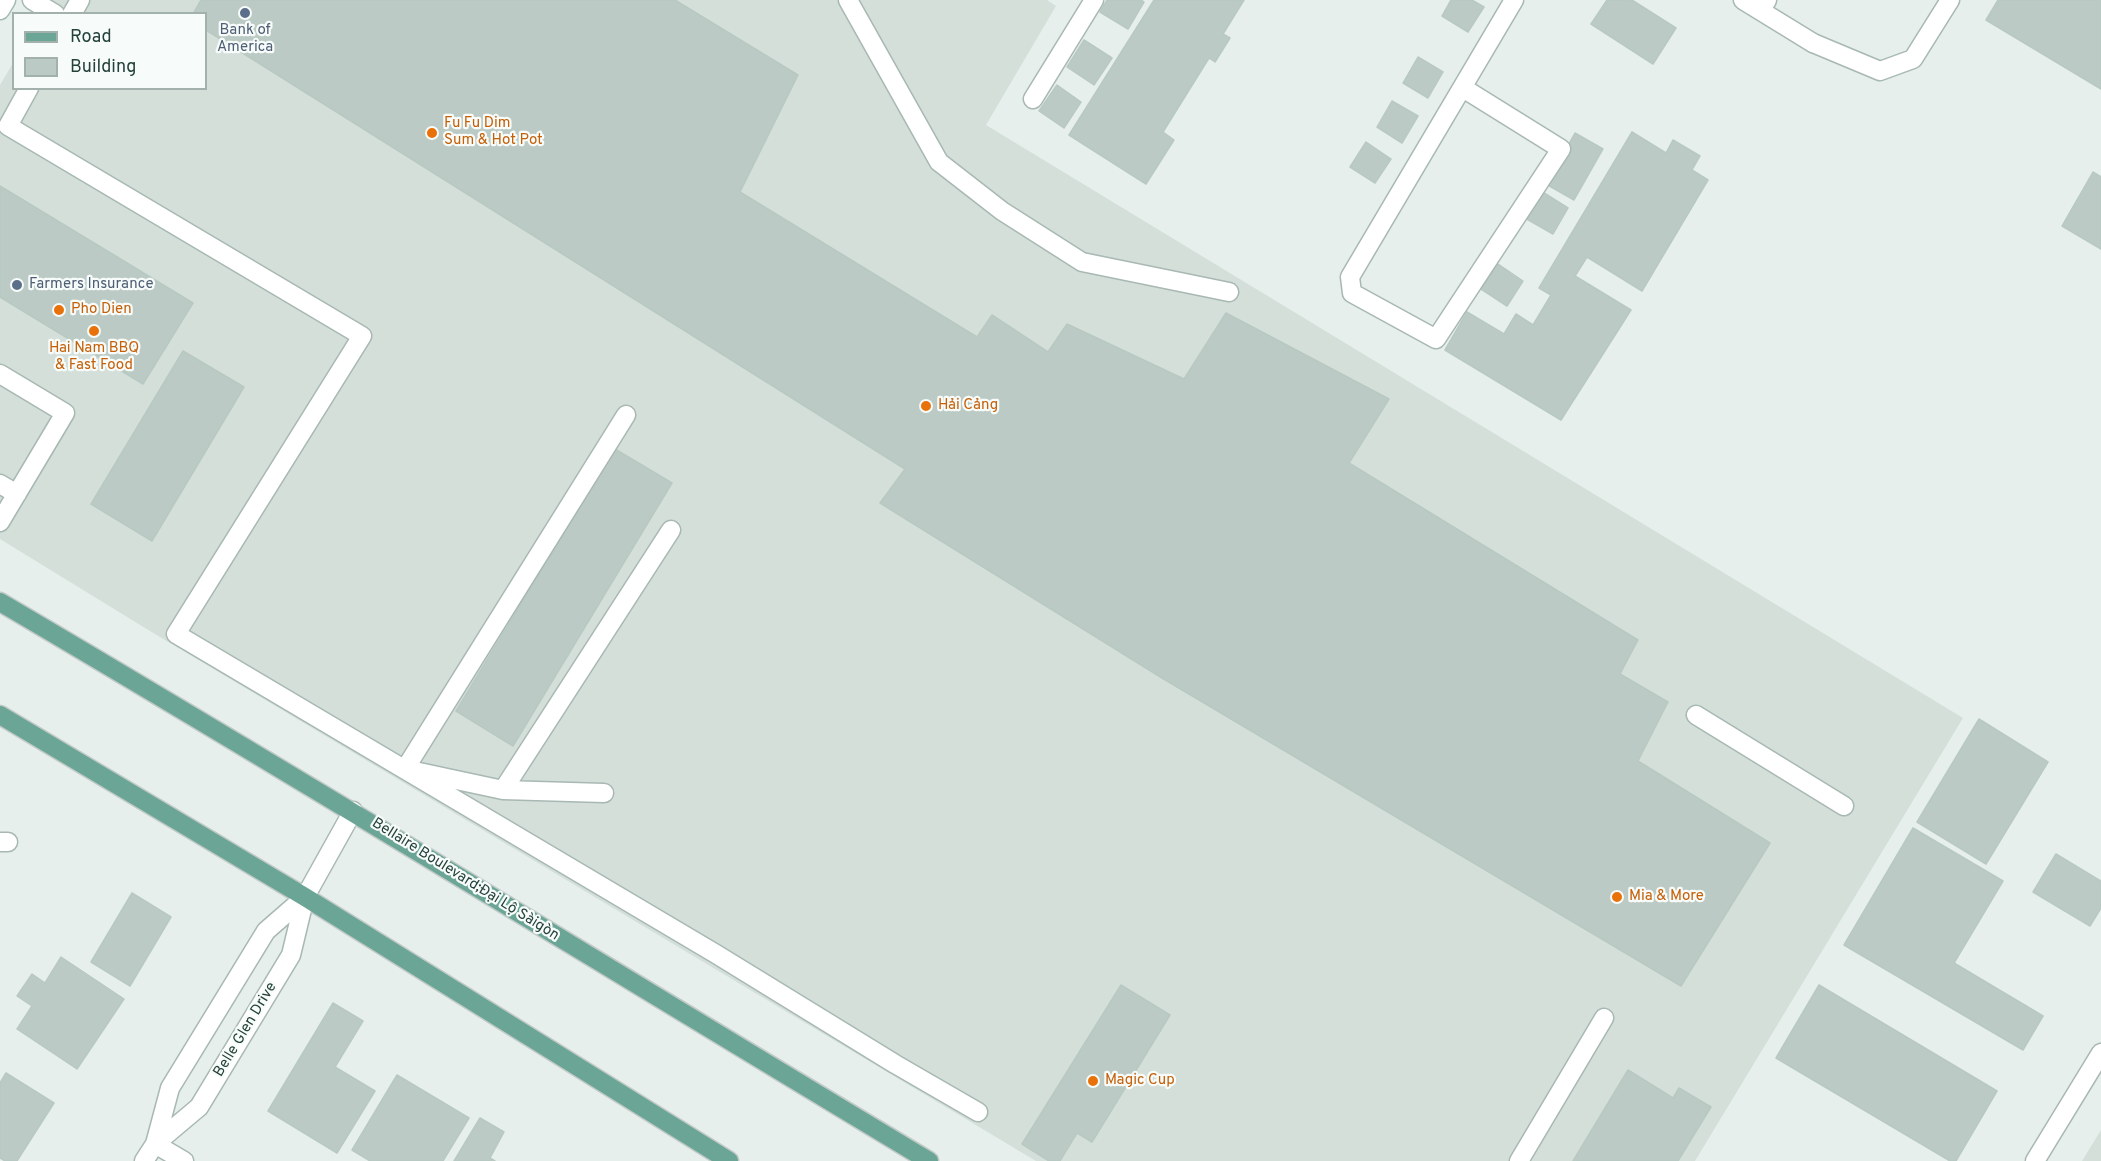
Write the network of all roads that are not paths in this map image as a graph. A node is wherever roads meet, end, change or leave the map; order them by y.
1 (6, 0) edge
2 (32, 0) edge
3 (848, 0) edge
4 (1094, 0) edge
5 (1514, 0) edge
6 (1743, 0) edge
7 (1950, 0) edge
8 (1764, 5) edge
9 (0, 10) edge
10 (52, 12) edge
11 (1463, 88) junction
12 (28, 90) edge
13 (1033, 99) dead end
14 (1229, 292) dead end
15 (0, 374) edge
16 (626, 415) dead end
17 (0, 484) edge
18 (17, 494) junction
19 (0, 522) edge
20 (670, 530) dead end
21 (0, 602) edge
22 (0, 715) edge
23 (1696, 715) dead end
24 (405, 769) junction
25 (503, 790) junction
26 (604, 793) dead end
27 (1844, 806) dead end
28 (353, 811) junction
29 (305, 897) junction
30 (1604, 1018) dead end
31 (2100, 1055) edge
32 (978, 1112) dead end
33 (155, 1144) junction
34 (144, 1161) edge
35 (184, 1161) edge
36 (729, 1161) edge
37 (929, 1161) edge
38 (1519, 1161) edge
39 (2035, 1161) edge

1 - 9 street
2 - 10 street
3 - 14 street
4 - 13 street
5 - 11 street
6 - 8 street
7 - 8 street
11 - 11 street
12 - 24 street
15 - 18 street
16 - 24 street
17 - 18 street
18 - 19 street
20 - 25 street
21 - 28 main road, Bellaire Boulevard;Đại Lộ Sàigòn
22 - 29 main road
23 - 27 street
24 - 25 street
24 - 32 street
25 - 26 street
28 - 29 street, Belle Glen Drive
28 - 37 main road, Bellaire Boulevard;Đại Lộ Sàigòn
29 - 33 street, Belle Glen Drive
29 - 33 street, Belle Glen Drive
29 - 36 main road
30 - 38 street
31 - 39 street
33 - 34 street, Belle Glen Drive
33 - 35 street

